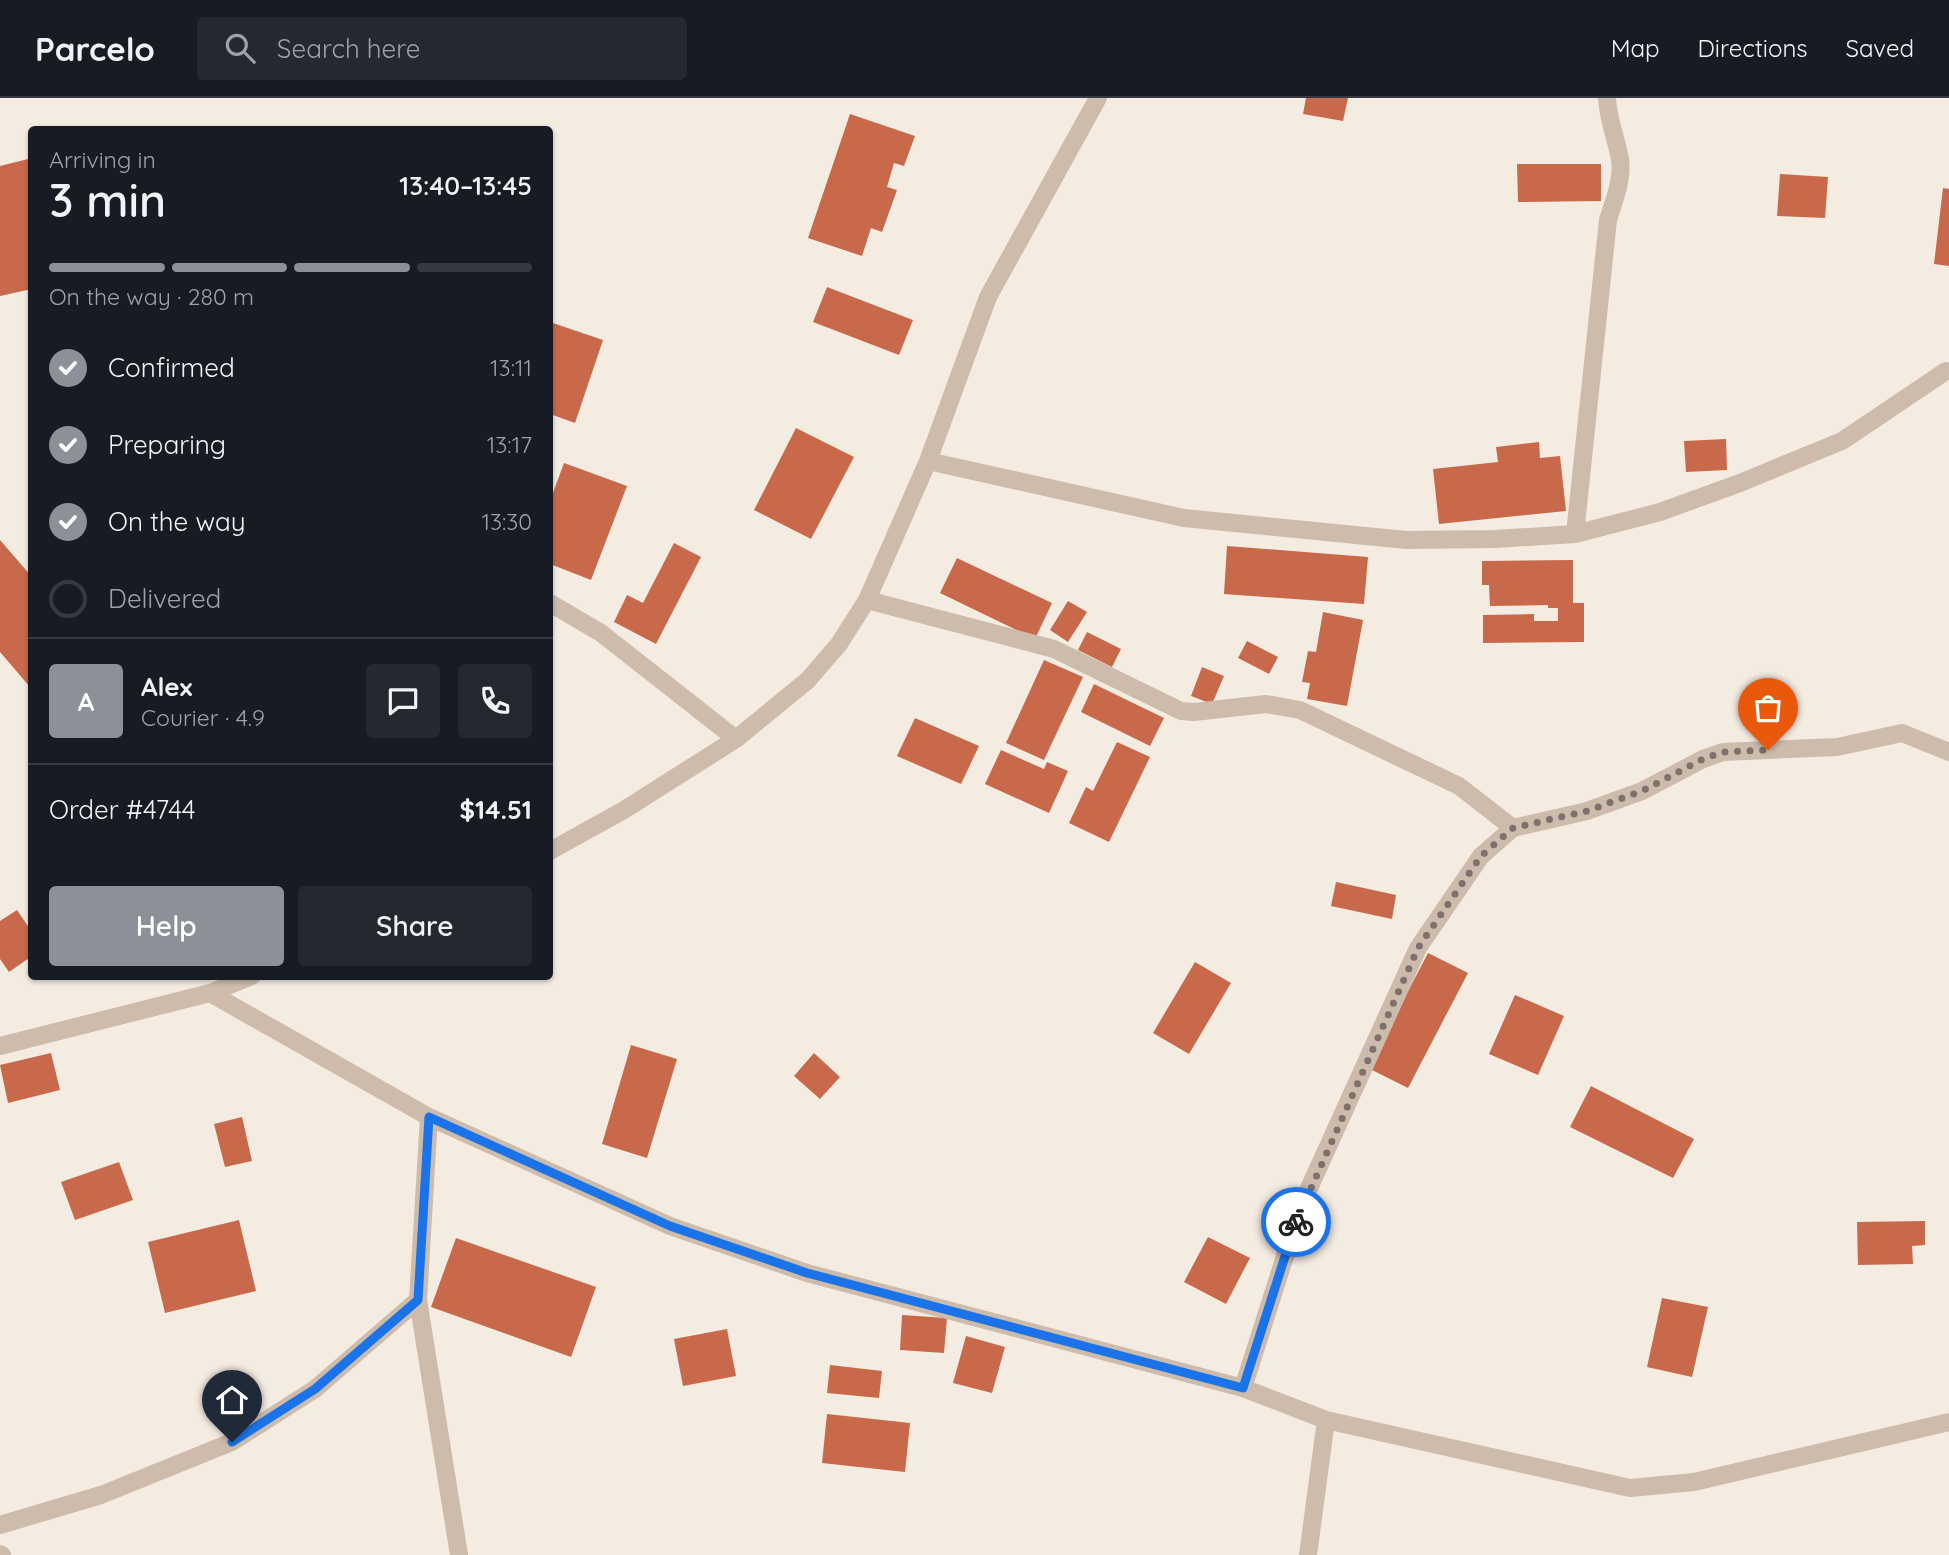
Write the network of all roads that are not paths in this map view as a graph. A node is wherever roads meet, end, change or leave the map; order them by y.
1 (1098, 98) edge
2 (1607, 98) edge
3 (1946, 371) dead end
4 (928, 461) junction
5 (1574, 534) junction
6 (867, 600) junction
7 (553, 605) edge
8 (736, 739) junction
9 (1949, 752) edge
10 (1513, 828) junction
11 (553, 850) edge
12 (241, 980) edge
13 (210, 993) junction
14 (0, 1046) edge
15 (429, 1117) junction
16 (418, 1300) junction
17 (1243, 1388) junction
18 (1326, 1420) junction
19 (1949, 1422) edge
20 (0, 1525) edge
21 (459, 1555) edge
22 (1308, 1555) edge

1 - 4 street
2 - 5 street
3 - 5 street
4 - 5 street
4 - 6 street
6 - 8 street
6 - 10 street
7 - 8 street
8 - 11 street
9 - 10 street
10 - 17 street
12 - 13 street
13 - 14 street
13 - 15 street
15 - 16 street
15 - 17 street
16 - 20 street
16 - 21 street
17 - 18 street
18 - 19 street
18 - 22 street

